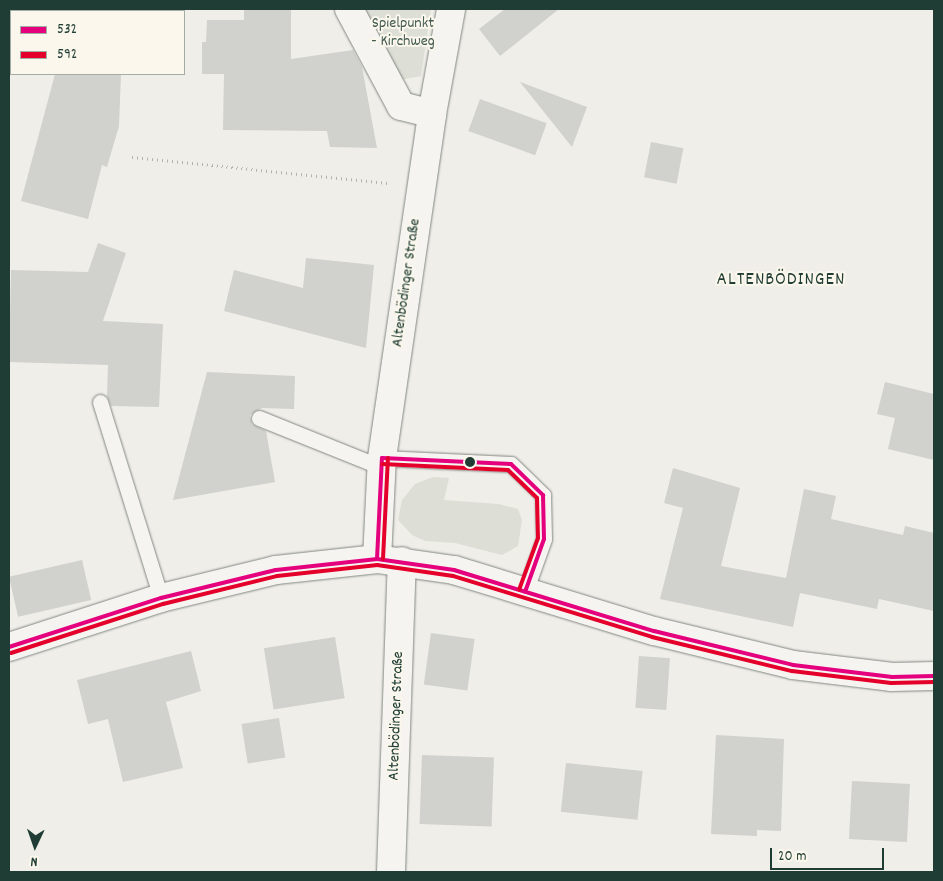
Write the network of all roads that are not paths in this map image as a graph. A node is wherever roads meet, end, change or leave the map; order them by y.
1 (349, 9) edge
2 (451, 9) edge
3 (432, 114) junction
4 (100, 402) dead end
5 (259, 418) dead end
6 (381, 462) junction
7 (390, 560) junction
8 (525, 592) junction
9 (161, 598) junction
10 (9, 647) edge
11 (934, 676) edge
12 (391, 872) edge

1 - 3 street
2 - 3 street, Altenbödinger Straße
3 - 6 street, Altenbödinger Straße
4 - 9 lane
5 - 6 lane
6 - 7 street, Altenbödinger Straße
6 - 8 lane
7 - 8 street
7 - 9 street
7 - 12 street, Altenbödinger Straße
8 - 11 street
9 - 10 street

